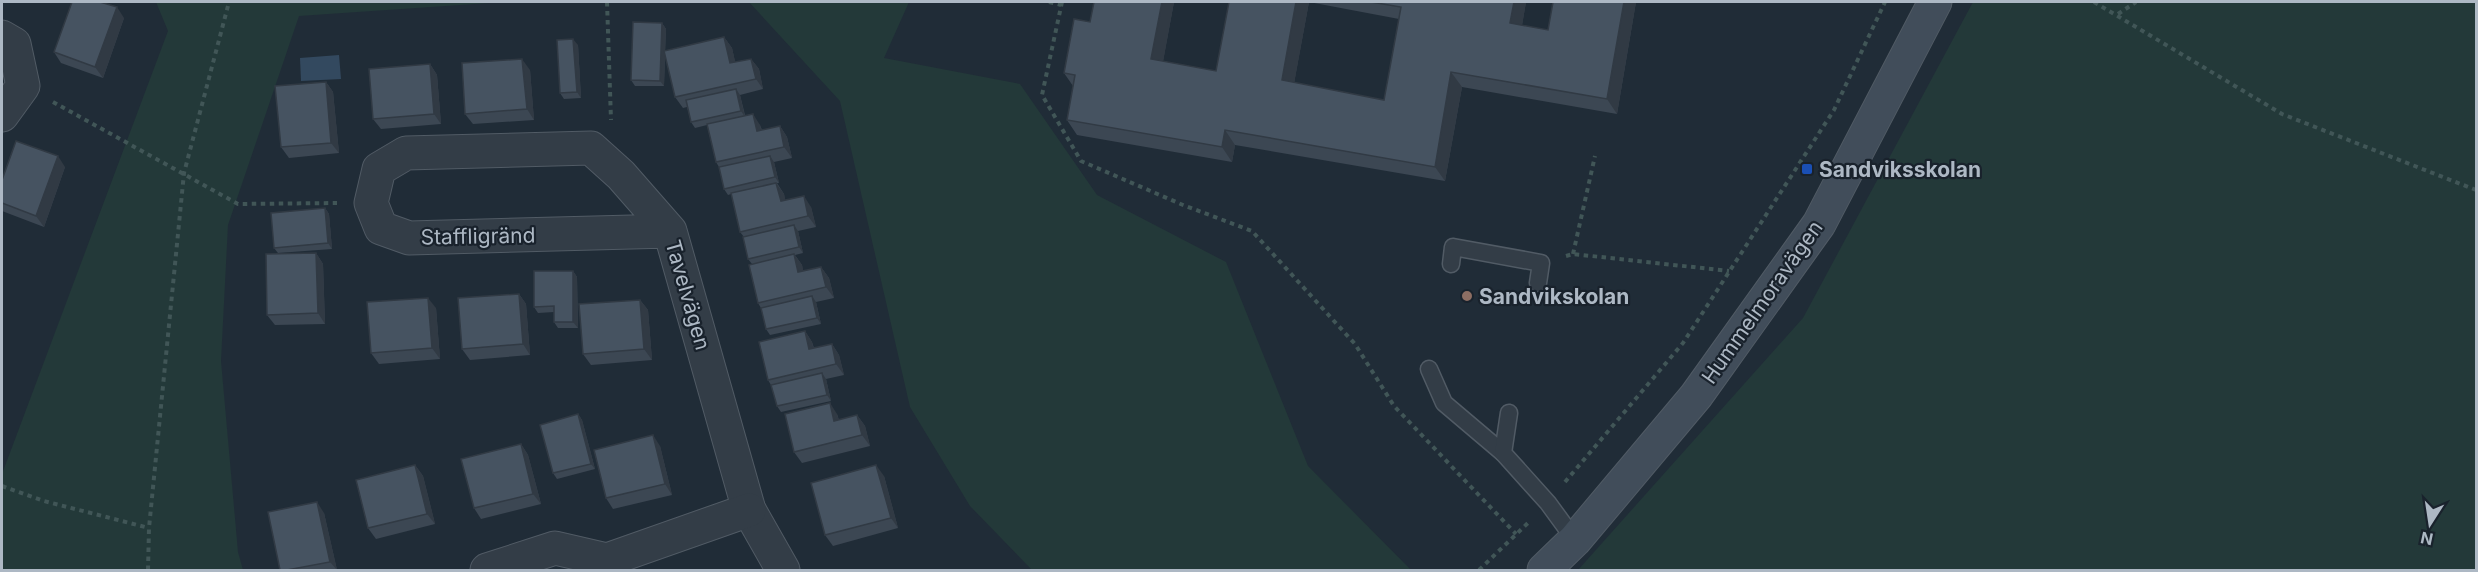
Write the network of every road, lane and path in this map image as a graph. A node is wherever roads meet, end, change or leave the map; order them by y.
1 (229, 2) edge
2 (607, 2) edge
3 (1049, 2) edge
4 (1885, 2) edge
5 (1935, 2) edge
6 (2094, 2) edge
7 (2136, 2) edge
8 (1062, 3) edge
9 (2118, 14) junction
10 (2, 37) edge
11 (23, 86) junction
12 (2, 115) edge
13 (591, 148) junction
14 (1595, 156) dead end
15 (184, 174) junction
16 (2476, 190) edge
17 (371, 202) junction
18 (670, 231) junction
19 (1573, 254) junction
20 (1541, 263) junction
21 (1451, 264) dead end
22 (1729, 272) junction
23 (1538, 283) dead end
24 (1429, 369) dead end
25 (1509, 413) dead end
26 (1503, 453) junction
27 (2, 486) edge
28 (1548, 503) junction
29 (749, 510) junction
30 (149, 528) junction
31 (1516, 534) junction
32 (1575, 540) junction
33 (603, 565) edge
34 (148, 570) edge
35 (487, 570) edge
36 (783, 570) edge
37 (1479, 570) edge
38 (1544, 570) edge

1 - 15 path
2 - 13 path
3 - 8 path
4 - 22 path
5 - 32 street, Hummelmoravägen
6 - 9 path
7 - 9 path
8 - 31 path
9 - 16 path
10 - 11 street
11 - 12 street
11 - 15 path
13 - 17 street
13 - 18 street, Tavelvägen
14 - 19 path
15 - 17 path
15 - 30 path
17 - 18 street, Staffligränd
18 - 29 street, Tavelvägen
19 - 20 path
19 - 22 path
20 - 21 lane
20 - 23 lane
22 - 28 path
24 - 26 lane
25 - 26 lane
26 - 28 lane
27 - 30 path
28 - 31 path
28 - 32 lane
29 - 33 street
29 - 36 street, Tavelvägen
30 - 34 path
31 - 37 path
32 - 38 street, Hummelmoravägen
33 - 35 street

